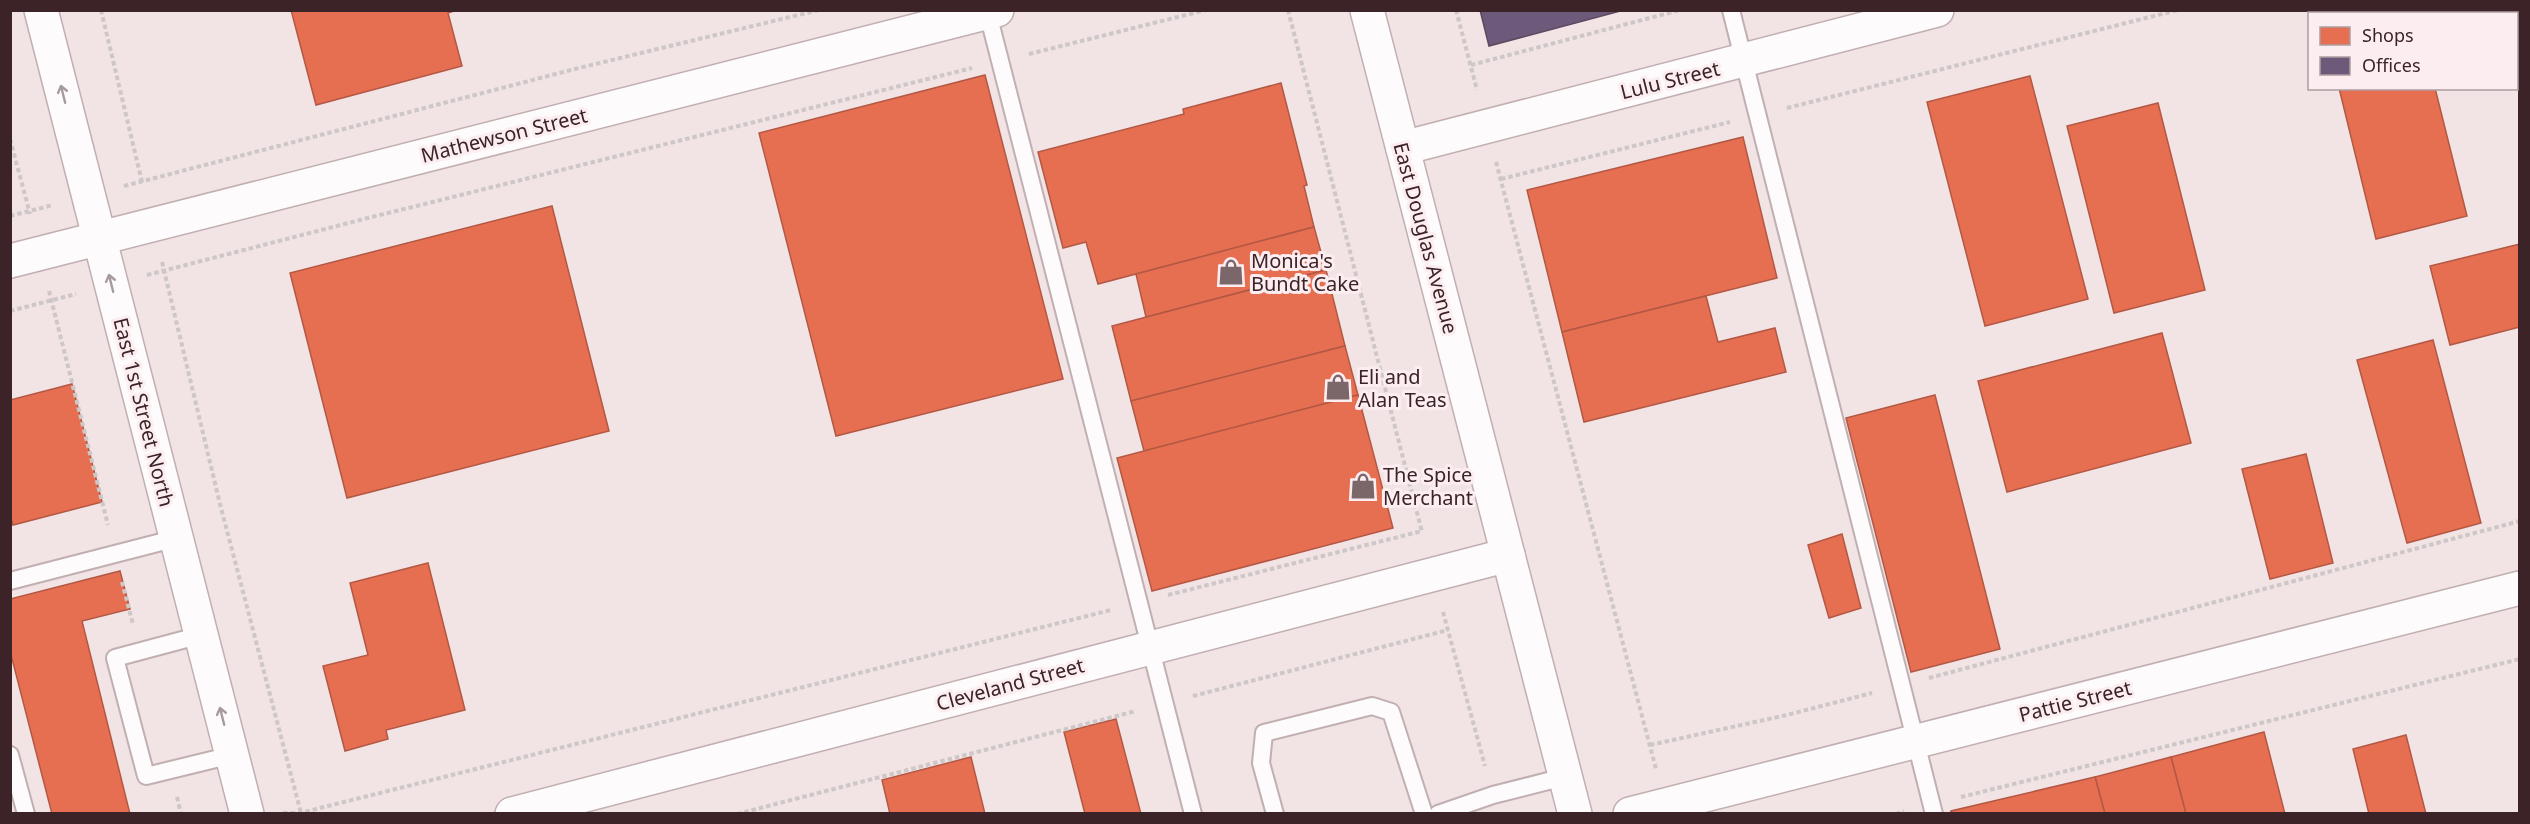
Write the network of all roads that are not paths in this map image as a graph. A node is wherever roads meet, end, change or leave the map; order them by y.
1 (41, 10) edge
2 (1367, 10) edge
3 (1731, 10) edge
4 (1937, 10) edge
5 (991, 11) edge
6 (1744, 61) junction
7 (1403, 148) junction
8 (100, 238) junction
9 (25, 257) edge
10 (177, 538) junction
11 (1508, 555) junction
12 (10, 580) edge
13 (2520, 588) edge
14 (201, 635) junction
15 (1149, 648) junction
16 (1915, 741) junction
17 (10, 755) edge
18 (232, 755) junction
19 (1564, 777) junction
20 (1932, 809) edge
21 (26, 813) edge
22 (247, 813) edge
23 (512, 813) edge
24 (1193, 813) edge
25 (1275, 813) edge
26 (1424, 813) edge
27 (1438, 813) edge
28 (1575, 813) edge
29 (1630, 813) edge

8 -> 1 street, East 1st Street North
2 - 7 street, East Douglas Avenue
3 - 6 lane
4 - 6 street, Lulu Street
5 - 8 street, Mathewson Street
5 - 15 lane
6 - 7 street, Lulu Street
6 - 16 lane
7 - 11 street, East Douglas Avenue
8 - 9 street, Mathewson Street
10 -> 8 street, East 1st Street North
10 - 12 lane
10 - 14 street, East 1st Street North
11 - 15 street, Cleveland Street
11 - 19 street, East Douglas Avenue
13 - 16 street, Pattie Street
18 -> 14 street, East 1st Street North
14 - 18 lane
15 - 23 street, Cleveland Street
15 - 24 lane
16 - 20 lane
16 - 29 street, Pattie Street
17 - 21 lane
18 - 22 street, East 1st Street North
19 - 27 lane
19 - 28 street, East Douglas Avenue
25 - 26 lane

